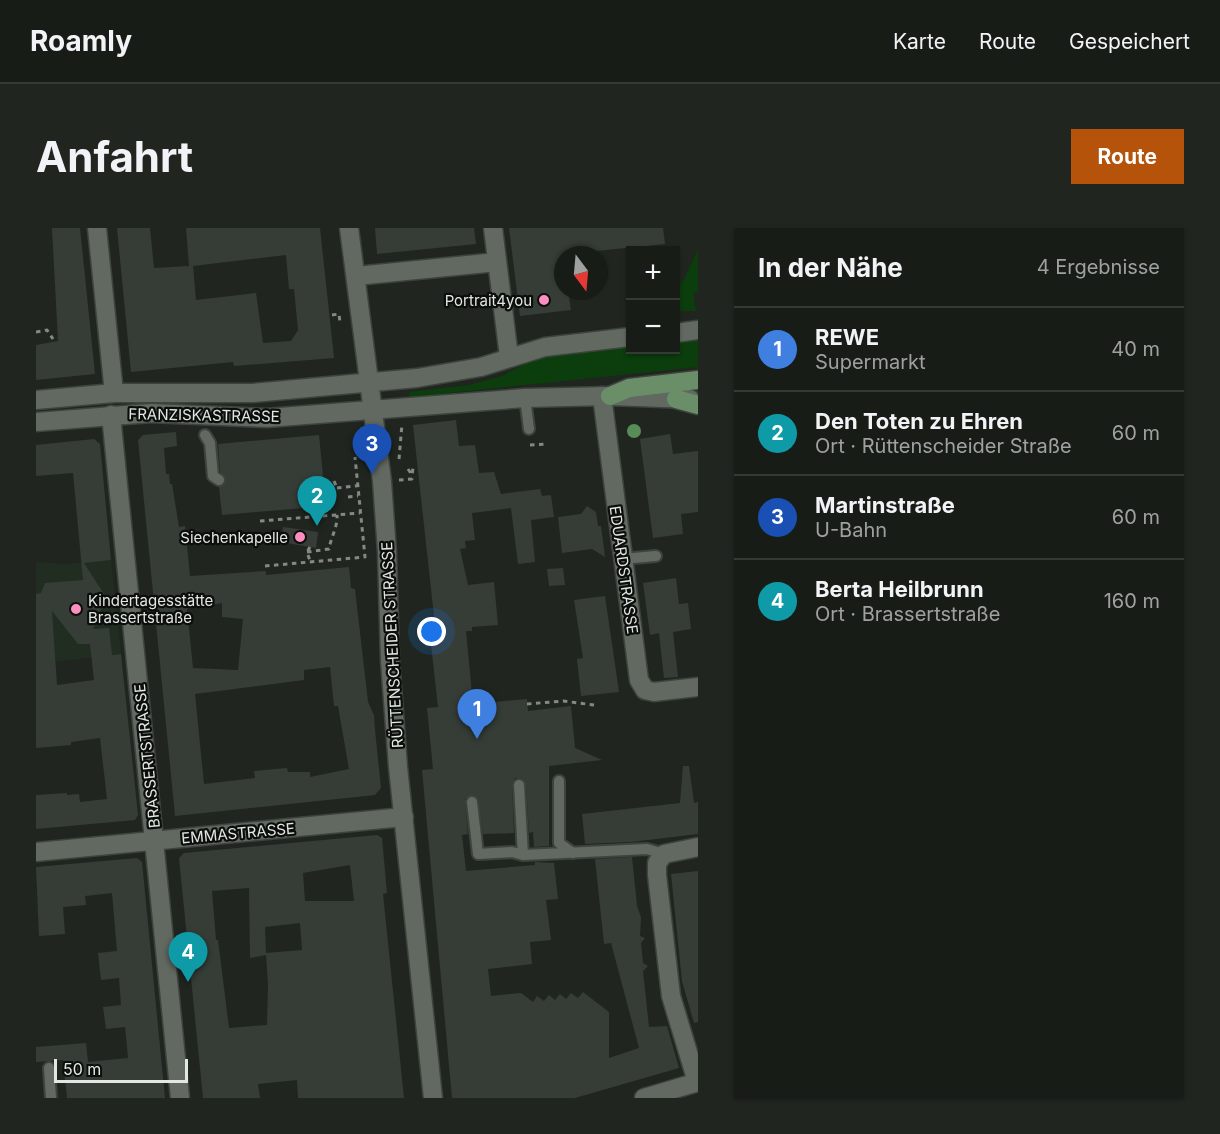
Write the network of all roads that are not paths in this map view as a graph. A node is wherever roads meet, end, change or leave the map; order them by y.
1 (97, 228) edge
2 (349, 228) edge
3 (493, 228) edge
4 (497, 262) junction
5 (356, 276) junction
6 (698, 330) edge
7 (680, 332) edge
8 (626, 338) edge
9 (509, 357) junction
10 (698, 380) edge
11 (369, 381) junction
12 (114, 393) junction
13 (606, 396) junction
14 (525, 398) junction
15 (676, 399) junction
16 (698, 399) edge
17 (36, 400) edge
18 (698, 405) edge
19 (373, 410) junction
20 (111, 415) junction
21 (36, 422) edge
22 (529, 429) dead end
23 (205, 435) dead end
24 (219, 480) dead end
25 (656, 556) dead end
26 (622, 559) junction
27 (698, 687) edge
28 (559, 781) dead end
29 (519, 785) dead end
30 (472, 802) dead end
31 (404, 817) junction
32 (155, 841) junction
33 (698, 847) edge
34 (36, 852) edge
35 (573, 853) junction
36 (664, 854) junction
37 (523, 855) junction
38 (49, 1068) dead end
39 (698, 1082) edge
40 (51, 1098) edge
41 (180, 1098) edge
42 (433, 1098) edge
43 (644, 1098) edge

1 - 12 street
2 - 5 street, RÜTTENSCHEIDER STRASSE
3 - 4 street
4 - 5 street
4 - 9 street
5 - 11 street, RÜTTENSCHEIDER STRASSE
6 - 7 street
8 - 9 street, FRANZISKASTRASSE
9 - 11 street, FRANZISKASTRASSE
10 - 13 main road
11 - 12 street, FRANZISKASTRASSE
11 - 19 street, RÜTTENSCHEIDER STRASSE
12 - 17 street, FRANZISKASTRASSE
13 - 14 street, FRANZISKASTRASSE
13 - 15 street, FRANZISKASTRASSE
13 - 26 street, EDUARDSTRASSE
14 - 19 street, FRANZISKASTRASSE
14 - 22 lane
15 - 16 street, FRANZISKASTRASSE
15 - 18 main road
19 - 20 street, FRANZISKASTRASSE
19 - 31 street, RÜTTENSCHEIDER STRASSE
20 - 21 street, FRANZISKASTRASSE
20 - 32 street, BRASSERTSTRASSE
23 - 24 lane
25 - 26 lane
26 - 27 street, EDUARDSTRASSE
28 - 35 lane
29 - 37 lane
30 - 37 lane
31 - 32 street, EMMASTRASSE
31 - 42 street, RÜTTENSCHEIDER STRASSE
32 - 34 street, EMMASTRASSE
32 - 41 street, BRASSERTSTRASSE
33 - 36 street
35 - 36 lane
35 - 37 lane
36 - 39 street
38 - 40 lane
39 - 43 street

